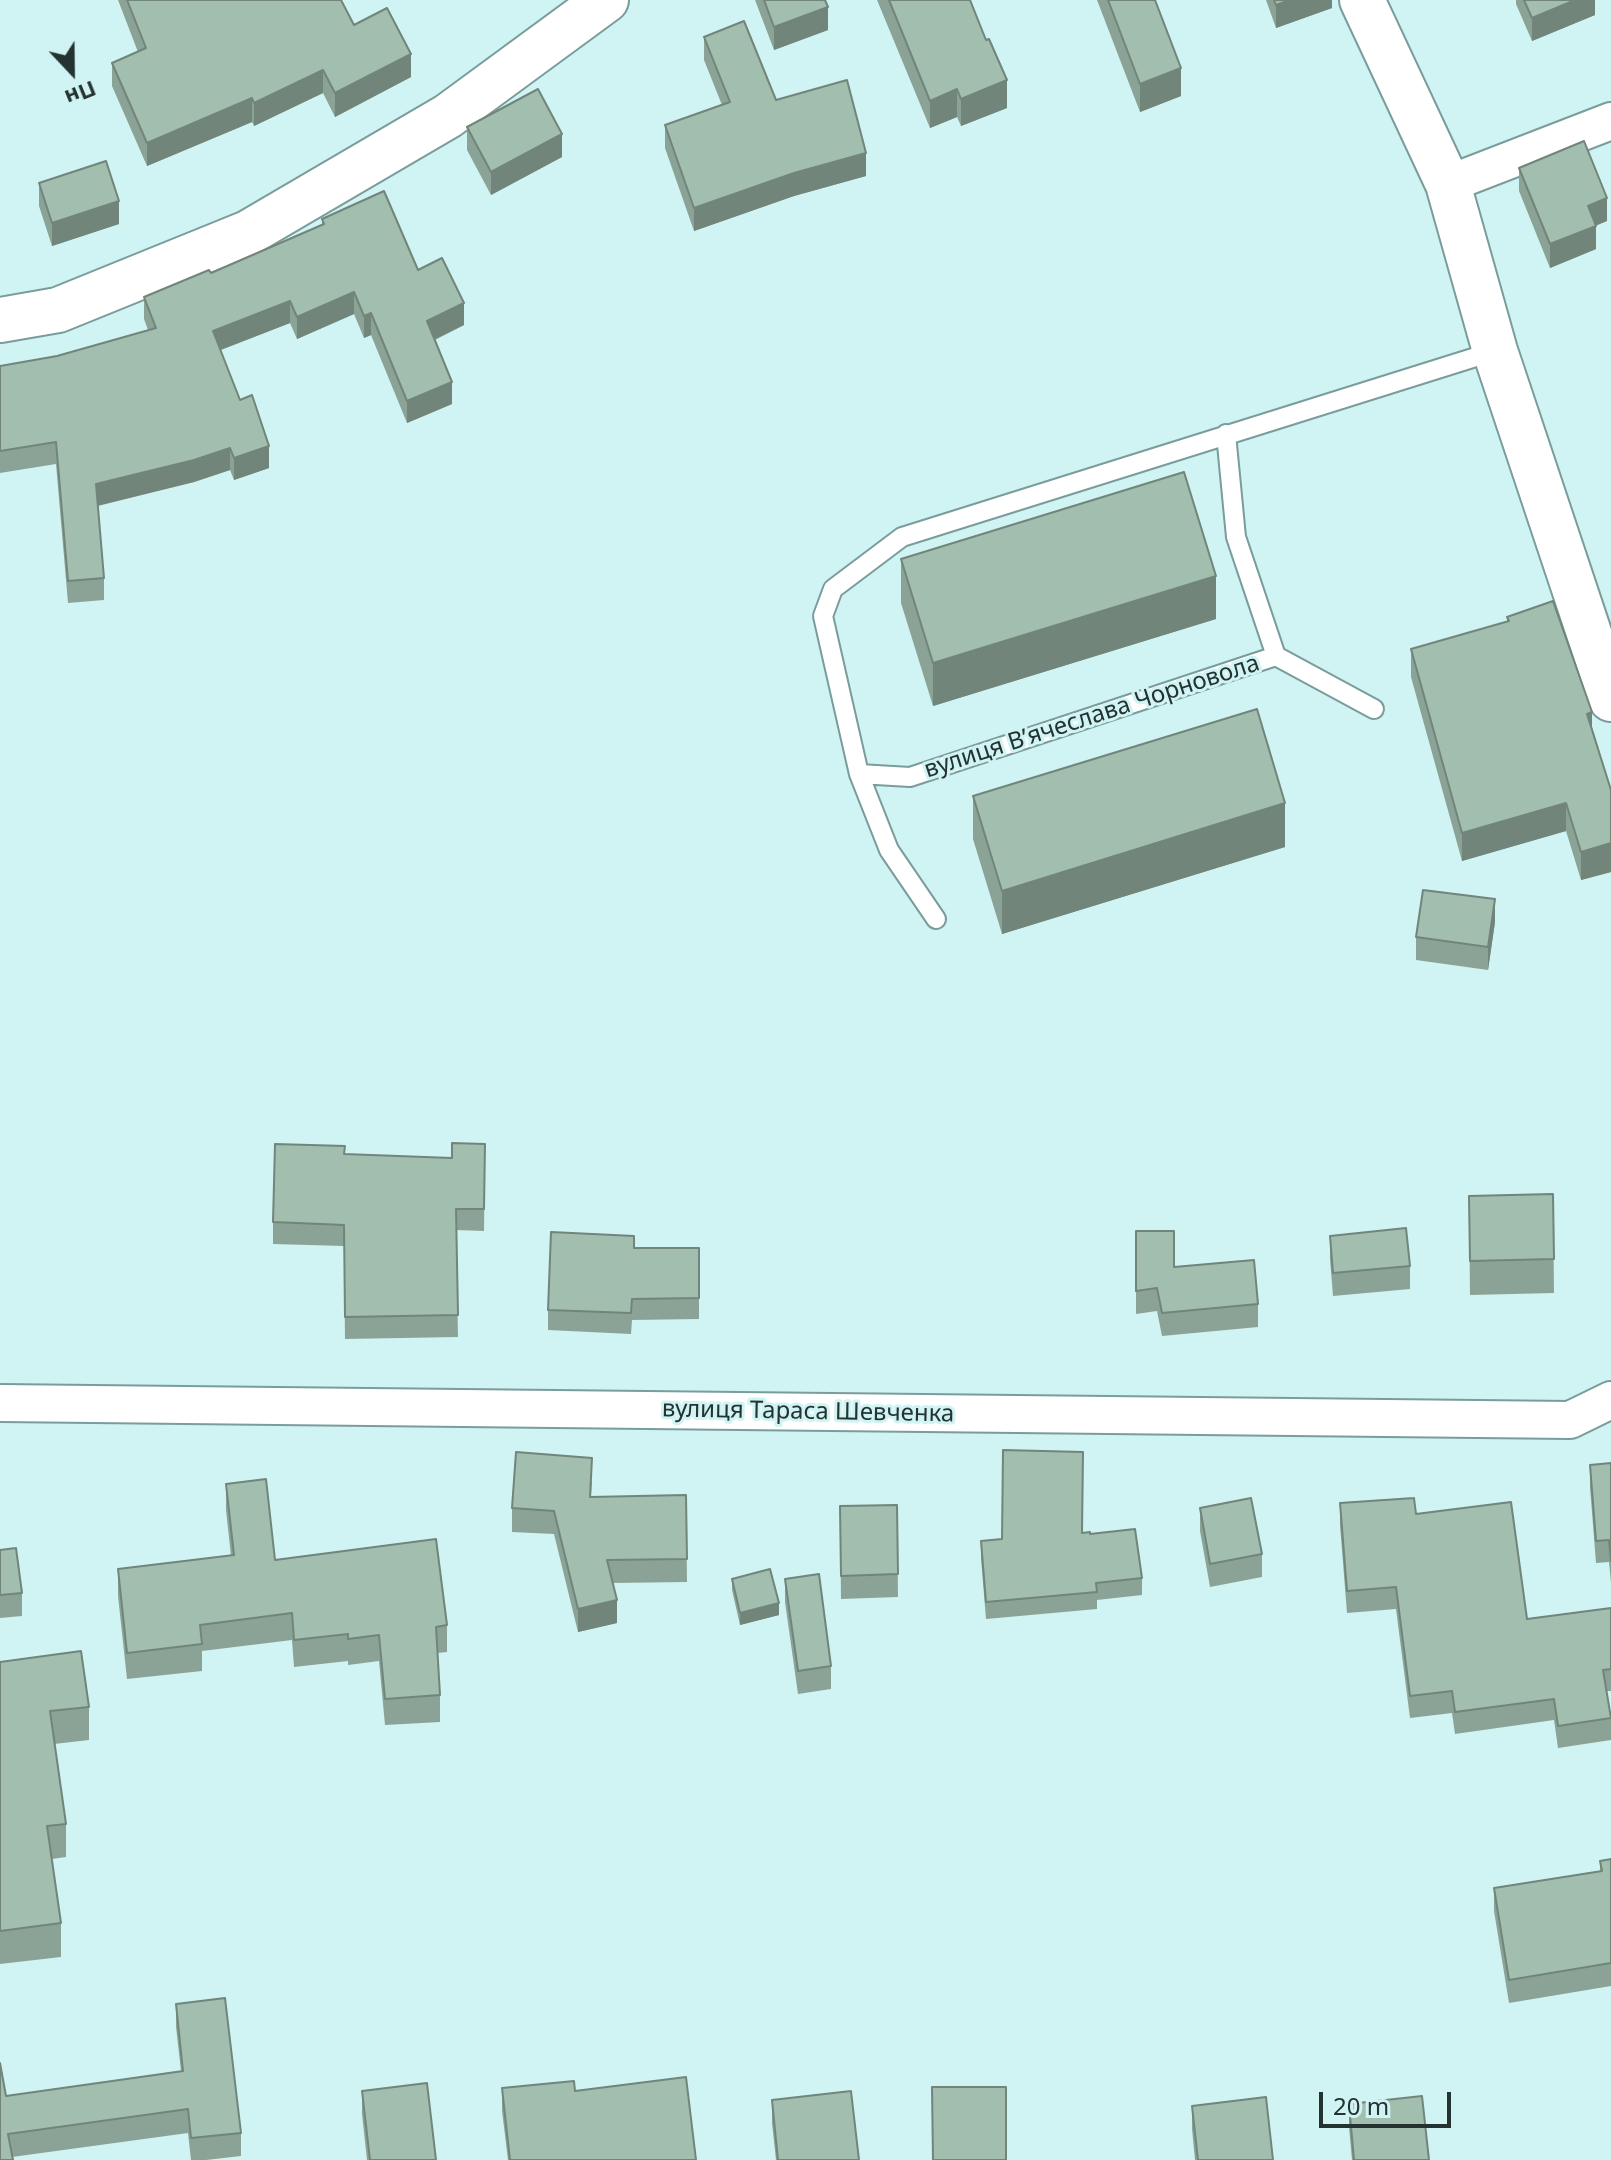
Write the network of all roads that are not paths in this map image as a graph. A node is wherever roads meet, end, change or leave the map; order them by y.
1 (606, 0) edge
2 (1362, 0) edge
3 (1611, 121) edge
4 (1448, 184) junction
5 (0, 320) edge
6 (1495, 351) junction
7 (1226, 434) junction
8 (1276, 656) junction
9 (1611, 699) edge
10 (1374, 709) dead end
11 (859, 774) junction
12 (936, 919) dead end
13 (1611, 1400) edge
14 (0, 1403) edge

1 - 5 street
2 - 4 street
3 - 4 street
4 - 6 street
6 - 7 lane
6 - 9 street
7 - 8 lane, вулиця Вʼячеслава Чорновола
7 - 11 lane
8 - 10 lane, вулиця Вʼячеслава Чорновола
8 - 11 lane, вулиця Вʼячеслава Чорновола
11 - 12 lane
13 - 14 street, вулиця Тараса Шевченка

